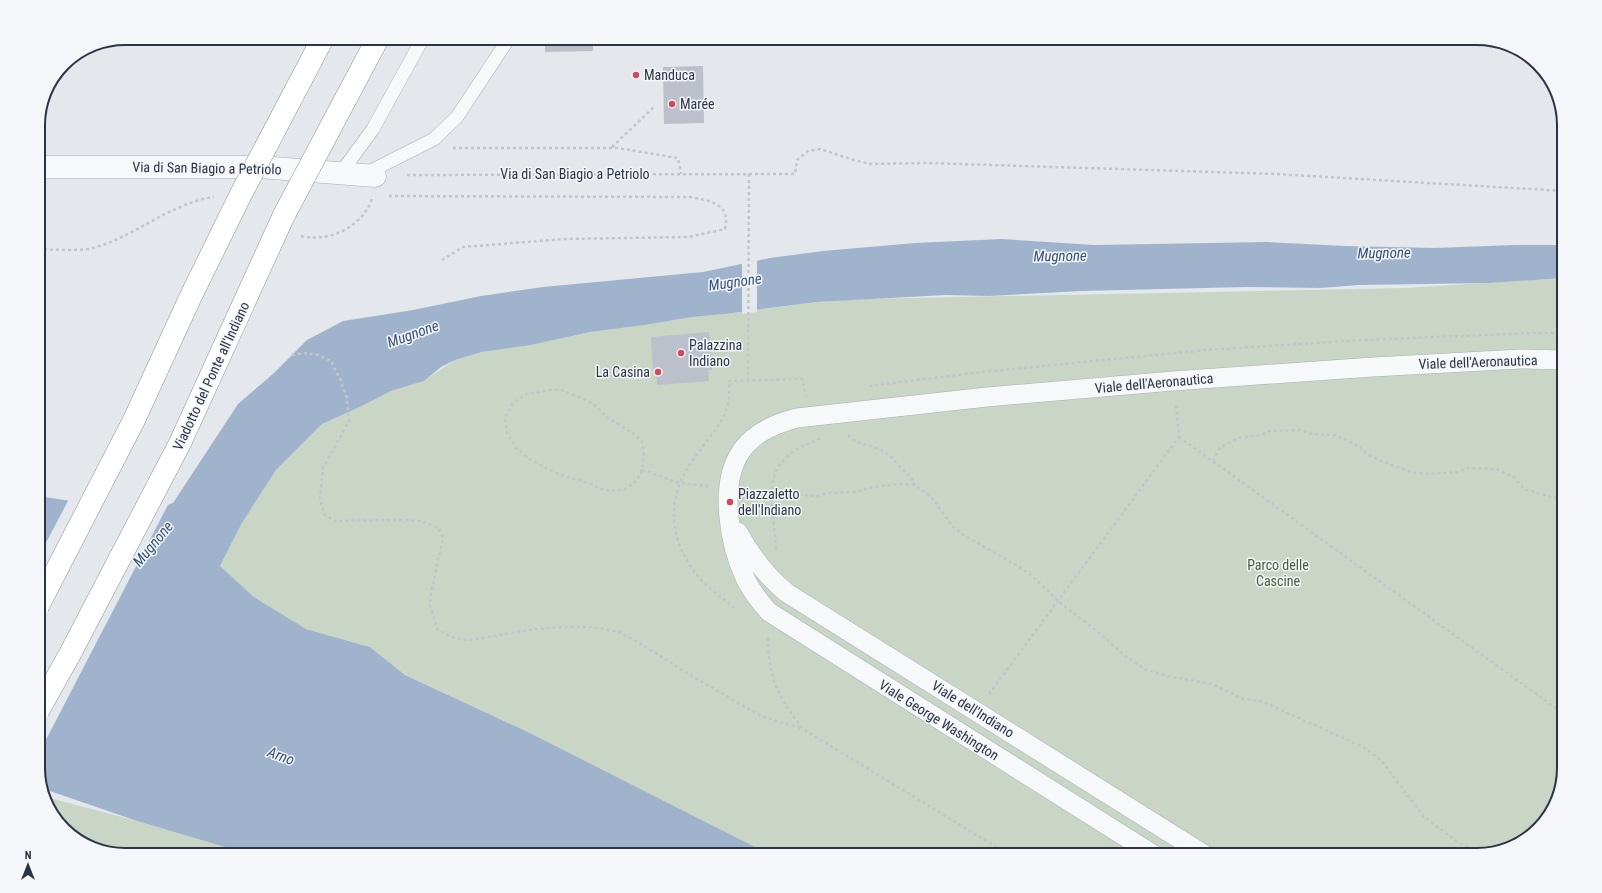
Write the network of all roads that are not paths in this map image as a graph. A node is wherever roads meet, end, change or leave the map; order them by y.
1 (319, 45) edge
2 (374, 45) edge
3 (419, 45) edge
4 (504, 45) edge
5 (45, 167) edge
6 (340, 174) junction
7 (369, 175) joint
8 (1557, 360) edge
9 (745, 560) junction
10 (45, 592) edge
11 (45, 698) edge
12 (1143, 848) edge
13 (1194, 848) edge

1 - 10 highway, bridge
2 - 11 highway, Viadotto del Ponte all'Indiano, bridge
3 - 6 lane
4 - 7 lane
5 - 6 street, Via di San Biagio a Petriolo
6 - 7 street, Via di San Biagio a Petriolo
8 - 9 street, Viale dell'Aeronautica
9 - 12 street, Viale George Washington
9 - 13 street, Viale dell'Indiano

